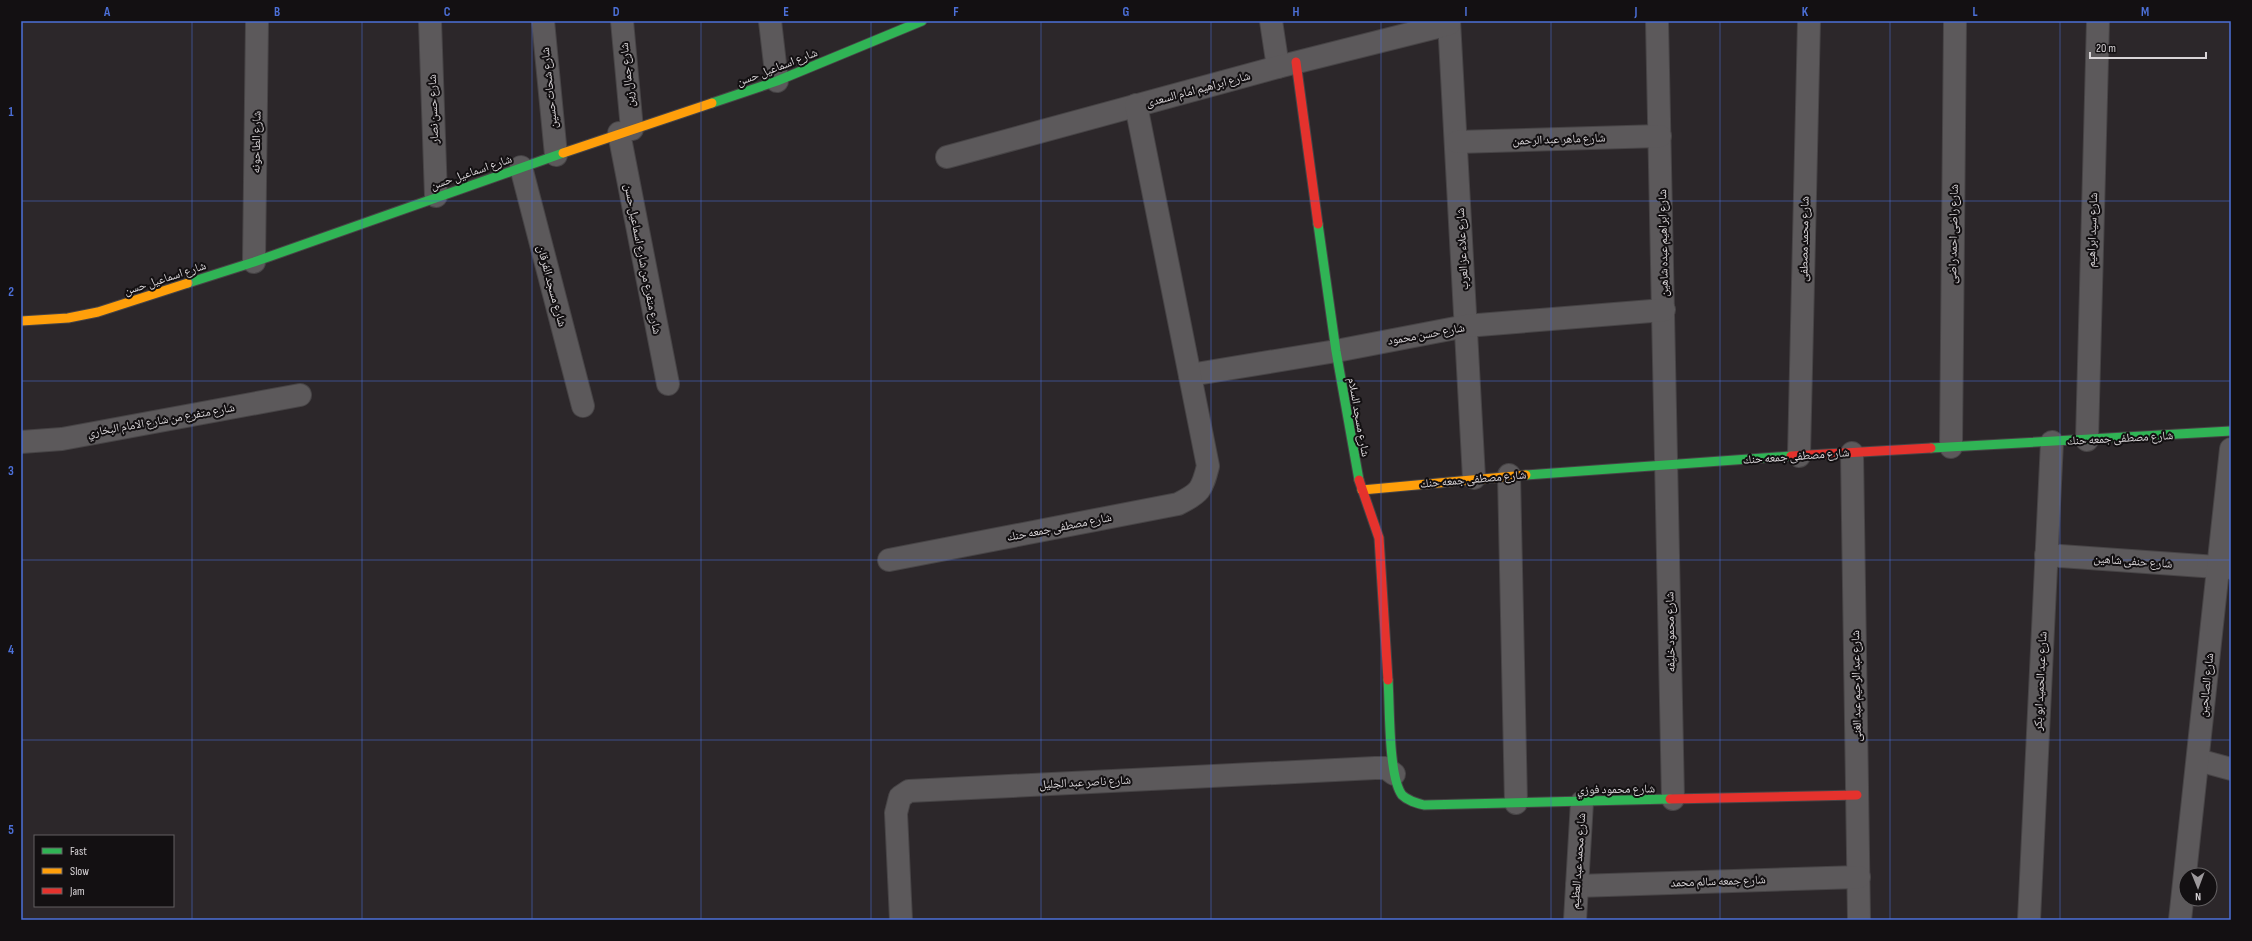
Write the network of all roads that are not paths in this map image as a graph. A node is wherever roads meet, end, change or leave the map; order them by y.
1 (258, 21) edge
2 (430, 21) edge
3 (543, 21) edge
4 (622, 21) edge
5 (770, 21) edge
6 (922, 21) edge
7 (1271, 21) edge
8 (1657, 21) edge
9 (1809, 21) edge
10 (1955, 21) edge
11 (2098, 21) edge
12 (1449, 22) edge
13 (1287, 64) junction
14 (777, 81) junction
15 (1136, 106) junction
16 (626, 131) junction
17 (1660, 136) junction
18 (1457, 142) junction
19 (556, 155) junction
20 (948, 157) dead end
21 (521, 167) junction
22 (436, 196) junction
23 (254, 262) junction
24 (1664, 310) junction
25 (21, 321) edge
26 (1466, 326) junction
27 (1336, 351) junction
28 (1190, 375) junction
29 (668, 384) dead end
30 (300, 395) dead end
31 (583, 406) dead end
32 (2231, 431) edge
33 (2087, 440) junction
34 (21, 442) edge
35 (2052, 442) junction
36 (1951, 447) junction
37 (2231, 449) edge
38 (1852, 453) junction
39 (1799, 456) junction
40 (1668, 465) junction
41 (1509, 475) junction
42 (1474, 478) junction
43 (1362, 490) junction
44 (2046, 555) junction
45 (889, 560) dead end
46 (2225, 567) edge
47 (2198, 760) junction
48 (2231, 769) edge
49 (1394, 774) junction
50 (1857, 795) junction
51 (1673, 799) junction
52 (1582, 802) junction
53 (1516, 803) junction
54 (1858, 877) junction
55 (1577, 886) junction
56 (901, 920) edge
57 (1575, 920) edge
58 (1859, 920) edge
59 (2029, 920) edge
60 (2180, 920) edge

1 - 23 street, شارع الطاحونه
2 - 22 street, شارع حسن نصار
3 - 19 street, شارع شحات حسين
4 - 16 street, شارع جمال زين
5 - 14 street
6 - 14 street, شارع اسماعيل حسن
7 - 13 street
8 - 17 street, شارع ابراهيم عبده شاهين
9 - 39 street, شارع محمد مصطفى
10 - 36 street, شارع راضى احمد راضى
11 - 33 street, شارع سيد ابراهيم
12 - 13 street, شارع ابراهيم امام السعدى
12 - 18 street, شارع علاء عز العرب
13 - 15 street, شارع ابراهيم امام السعدى
13 - 27 street, شارع مسجد السلام
14 - 16 street, شارع اسماعيل حسن
15 - 20 street, شارع ابراهيم امام السعدى
15 - 28 street
16 - 19 street, شارع اسماعيل حسن
16 - 29 street, شارع متفرع من شارع اسماعيل حسن
17 - 18 street, شارع ماهر عبد الرحمن
17 - 24 street, شارع ابراهيم عبده شاهين
18 - 26 street, شارع علاء عز العرب
19 - 21 street, شارع اسماعيل حسن
21 - 22 street, شارع اسماعيل حسن
21 - 31 street, شارع مسجد الفرقان
22 - 23 street, شارع اسماعيل حسن
23 - 25 street, شارع اسماعيل حسن
24 - 26 street, شارع حسن محمود
24 - 40 street, شارع ابراهيم عبده شاهين
26 - 27 street, شارع حسن محمود
26 - 42 street, شارع علاء عز العرب
27 - 28 street, شارع حسن محمود
27 - 43 street, شارع مسجد السلام
28 - 45 street, شارع مصطفى جمعه حنك
30 - 34 street, شارع متفرع من شارع الامام البخاري
32 - 33 street, شارع مصطفى جمعه حنك
33 - 35 street, شارع مصطفى جمعه حنك
35 - 36 street, شارع مصطفى جمعه حنك
35 - 44 street, شارع عبد الحميد ابو بكر
36 - 38 street, شارع مصطفى جمعه حنك
37 - 46 street, شارع الصالحين
38 - 39 street, شارع مصطفى جمعه حنك
38 - 50 street, شارع عبد الرحيم عبد الغنى
39 - 40 street, شارع مصطفى جمعه حنك
40 - 41 street, شارع مصطفى جمعه حنك
40 - 51 street, شارع محمود خليفه
41 - 42 street, شارع مصطفى جمعه حنك
41 - 53 street
42 - 43 street, شارع مصطفى جمعه حنك
43 - 49 street, شارع مسجد السلام
44 - 46 street, شارع حنفى شاهين
44 - 59 street, شارع عبد الحميد ابو بكر
46 - 47 street, شارع الصالحين
47 - 48 street
47 - 60 street, شارع الصالحين
49 - 53 street, شارع محمود فوزي
49 - 56 street, شارع ناصر عبد الجليل
50 - 51 street, شارع محمود فوزي
50 - 54 street, شارع عبد الرحيم عبد الغنى
51 - 52 street, شارع محمود فوزي
52 - 53 street, شارع محمود فوزي
52 - 55 street, شارع محمد عبد العظيم
54 - 55 street, شارع جمعه سالم محمد
54 - 58 street, شارع عبد الرحيم عبد الغنى
55 - 57 street, شارع محمد عبد العظيم

